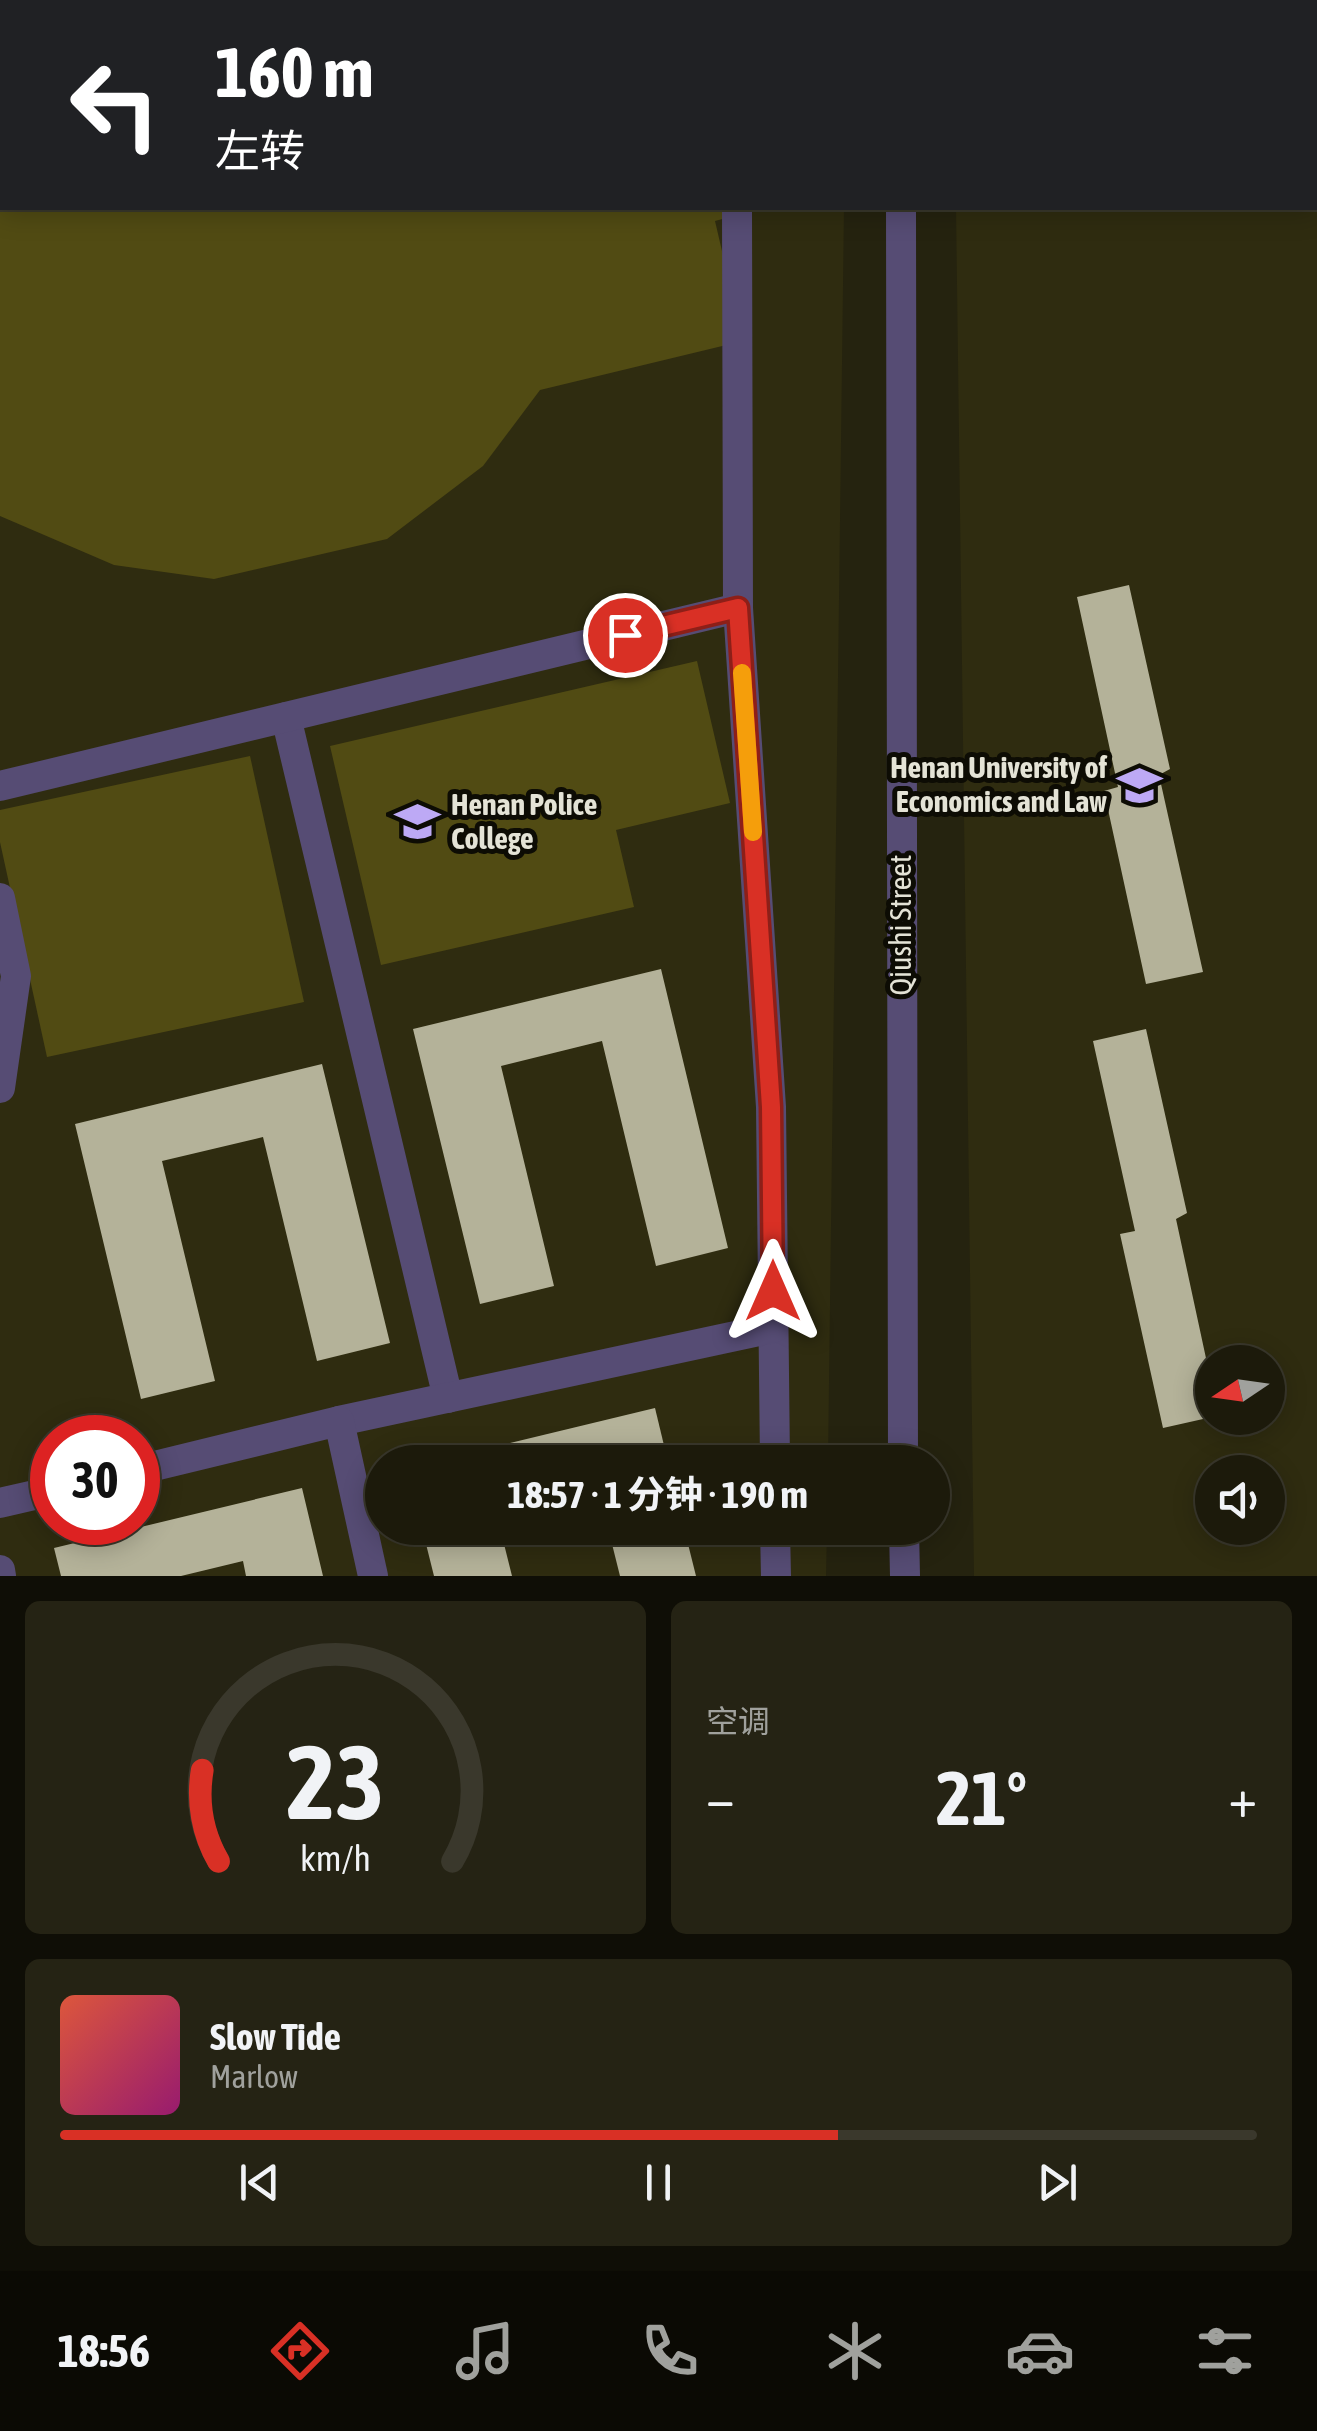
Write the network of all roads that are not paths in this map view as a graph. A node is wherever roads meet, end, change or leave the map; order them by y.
1 (737, 210) edge
2 (900, 210) edge
3 (738, 608) junction
4 (286, 717) junction
5 (0, 786) edge
6 (0, 898) edge
7 (0, 1088) edge
8 (773, 1328) junction
9 (448, 1398) junction
10 (339, 1421) junction
11 (774, 1445) edge
12 (903, 1445) edge
13 (160, 1465) edge
14 (30, 1496) edge
15 (0, 1504) edge
16 (775, 1545) edge
17 (904, 1545) edge
18 (373, 1576) edge
19 (776, 1576) edge
20 (905, 1576) edge

1 - 3 street
2 - 12 street, Qiushi Street
3 - 4 street
3 - 8 street
4 - 5 street
4 - 9 street
6 - 7 street
8 - 9 street
8 - 11 street
9 - 10 street
10 - 13 street
10 - 18 street
14 - 15 street
16 - 19 street
17 - 20 street

